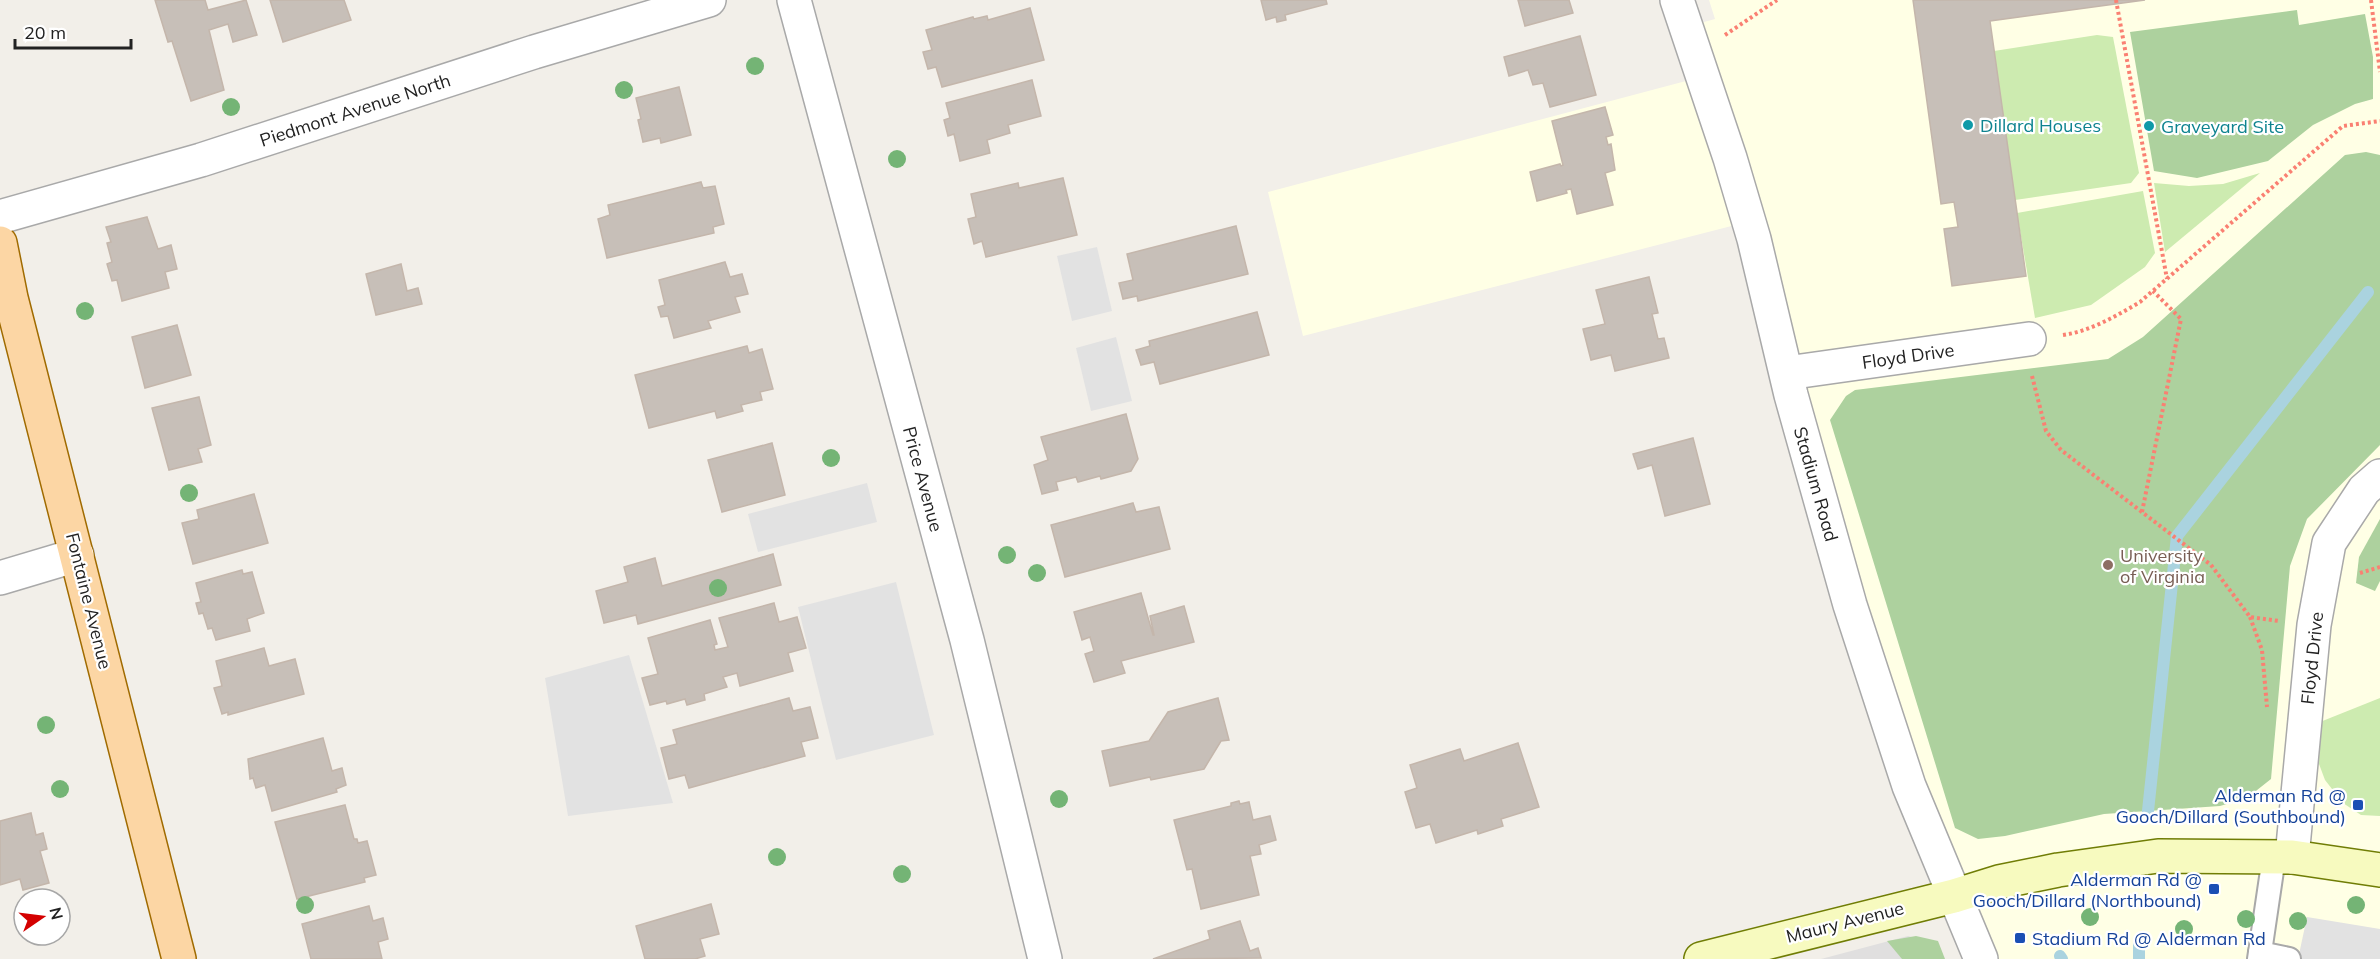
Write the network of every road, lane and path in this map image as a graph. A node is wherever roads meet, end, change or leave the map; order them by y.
1 (710, 0) edge
2 (794, 0) edge
3 (1677, 0) edge
4 (1777, 0) edge
5 (2116, 0) edge
6 (2371, 0) edge
7 (2380, 8) edge
8 (2372, 10) junction
9 (1716, 41) dead end
10 (2380, 72) edge
11 (2380, 121) edge
12 (0, 217) edge
13 (0, 243) edge
14 (2167, 279) junction
15 (2153, 291) junction
16 (2029, 339) junction
17 (1787, 373) junction
18 (2380, 476) edge
19 (2142, 512) junction
20 (77, 555) junction
21 (0, 578) edge
22 (2250, 617) junction
23 (2280, 621) dead end
24 (2267, 711) dead end
25 (2283, 857) junction
26 (2380, 870) edge
27 (1954, 896) junction
28 (2259, 956) edge
29 (179, 959) edge
30 (1045, 959) edge
31 (1701, 959) edge
32 (1981, 959) edge
33 (2289, 959) edge

1 - 12 street, Piedmont Avenue North
2 - 30 street, Price Avenue
3 - 17 street, Stadium Road
4 - 9 path
5 - 14 path
6 - 8 path
7 - 8 path
8 - 10 path
11 - 14 path
13 - 20 main road, Fontaine Avenue
14 - 15 path
15 - 16 path
15 - 19 path
16 - 17 street, Floyd Drive
16 - 19 path
17 - 27 street, Stadium Road
18 - 25 street, Floyd Drive
19 - 22 path
20 - 21 street
20 - 29 main road, Fontaine Avenue
22 - 23 path
22 - 24 path
25 - 26 main road, Maury Avenue
25 - 27 main road, Maury Avenue
25 - 28 lane
27 - 31 main road, Maury Avenue
27 - 32 street, Stadium Road
28 - 33 lane

